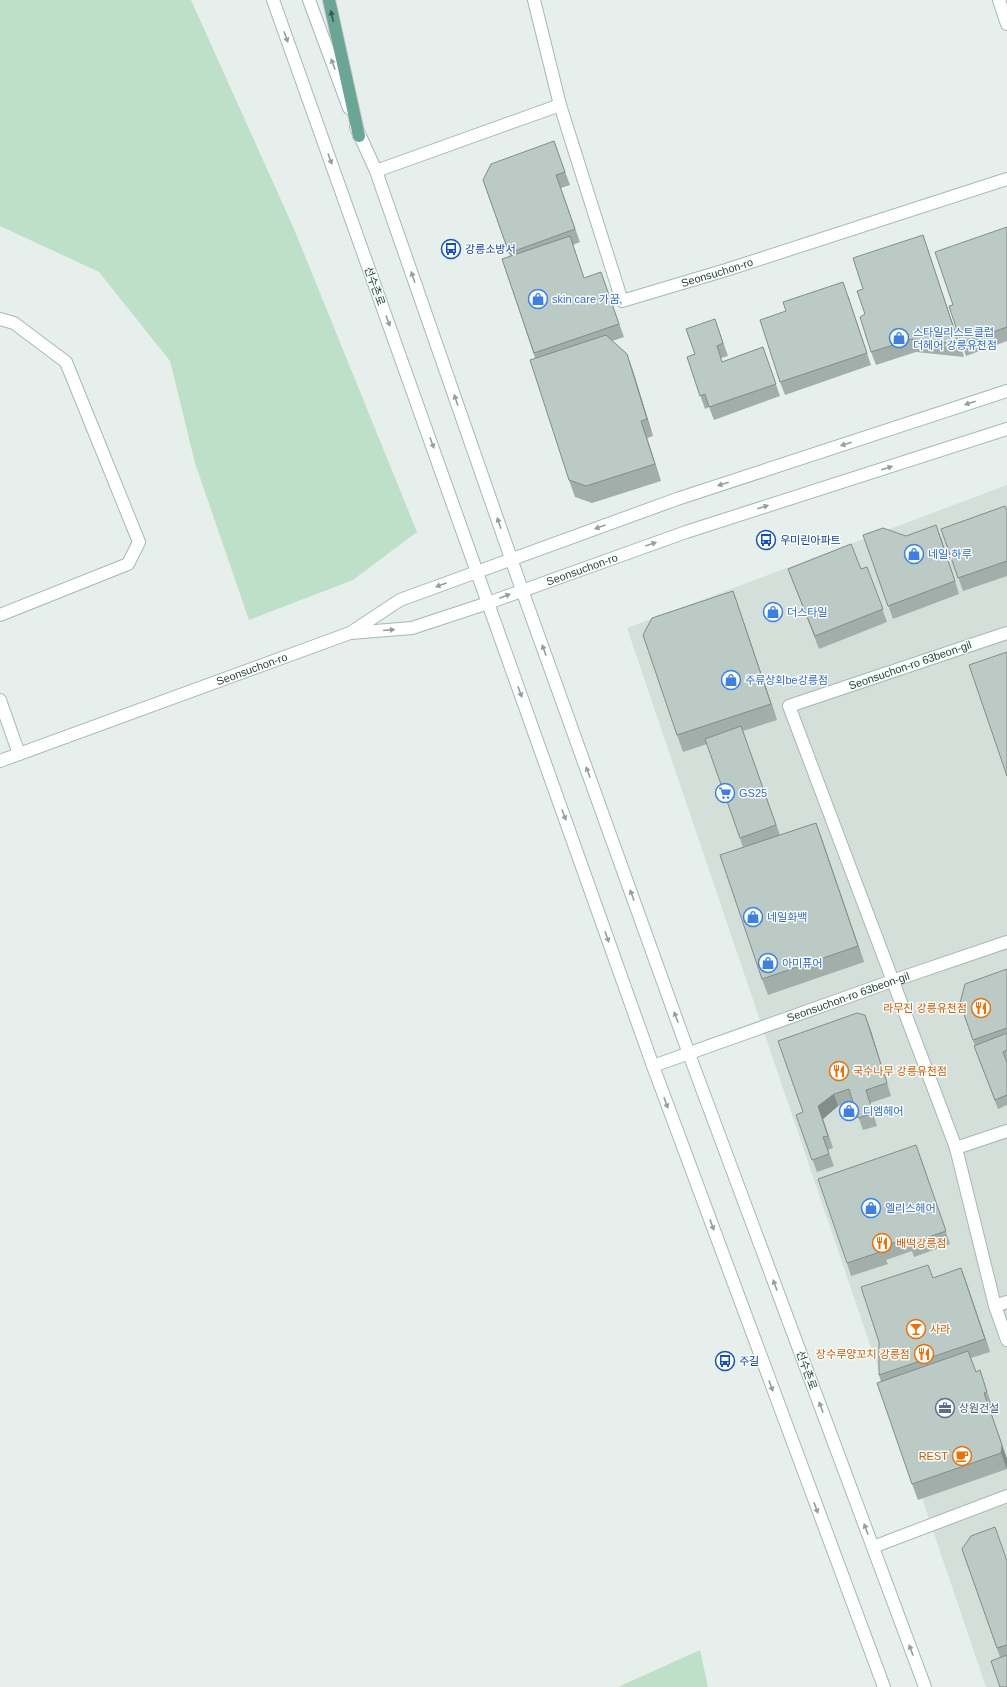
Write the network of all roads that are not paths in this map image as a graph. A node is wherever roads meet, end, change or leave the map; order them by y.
1 (272, 0) edge
2 (309, 0) edge
3 (329, 0) edge
4 (534, 0) edge
5 (999, 0) edge
6 (1007, 24) edge
7 (560, 105) junction
8 (359, 136) junction
9 (376, 171) junction
10 (1007, 179) edge
11 (0, 319) edge
12 (1007, 391) edge
13 (1007, 429) edge
14 (512, 559) junction
15 (478, 572) junction
16 (522, 590) junction
17 (488, 603) junction
18 (0, 615) edge
19 (350, 633) junction
20 (1007, 633) edge
21 (0, 700) edge
22 (18, 754) junction
23 (0, 761) edge
24 (1007, 942) edge
25 (892, 981) junction
26 (689, 1054) junction
27 (653, 1066) junction
28 (1007, 1130) edge
29 (956, 1148) junction
30 (1007, 1302) edge
31 (995, 1306) junction
32 (1007, 1340) edge
33 (1007, 1496) edge
34 (873, 1547) junction
35 (884, 1687) edge
36 (925, 1687) edge

1 -> 15 street, 선수촌로
8 -> 2 street
8 -> 3 main road
4 - 7 street, Seonsuchon-ro
5 - 6 street
7 - 9 street
7 - 10 street, Seonsuchon-ro
8 - 9 street
14 -> 9 street
11 - 18 street
12 -> 14 street
16 -> 13 street, Seonsuchon-ro
14 - 15 street, Seonsuchon-ro
14 - 16 street, 선수촌로
15 - 17 street, 선수촌로
15 -> 19 street, Seonsuchon-ro
17 -> 16 street, Seonsuchon-ro
26 -> 16 street, 선수촌로
19 -> 17 street, Seonsuchon-ro
17 -> 27 street, 선수촌로
19 - 22 street, Seonsuchon-ro
20 - 25 street, Seonsuchon-ro 63beon-gil
21 - 22 street
22 - 23 street, Seonsuchon-ro
24 - 25 street, Seonsuchon-ro 63beon-gil
25 - 26 street, Seonsuchon-ro 63beon-gil
25 - 29 street
26 - 27 street, Seonsuchon-ro 63beon-gil
34 -> 26 street, 선수촌로
27 -> 35 street
28 - 29 street
29 - 31 street
30 - 31 street
31 - 32 street
33 - 34 street
36 -> 34 street, 선수촌로

